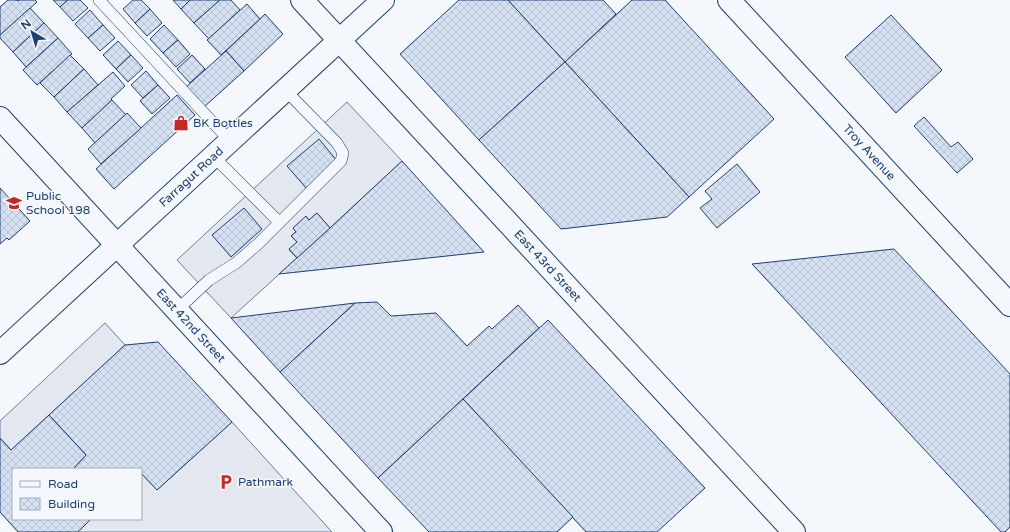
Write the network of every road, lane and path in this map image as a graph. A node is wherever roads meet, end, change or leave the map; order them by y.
1 (99, 0) edge
2 (302, 0) edge
3 (383, 0) edge
4 (729, 0) edge
5 (339, 40) junction
6 (285, 90) junction
7 (0, 118) edge
8 (230, 141) junction
9 (213, 156) junction
10 (279, 222) junction
11 (117, 245) junction
12 (1010, 305) edge
13 (177, 310) junction
14 (0, 353) edge
15 (381, 532) edge
16 (794, 532) edge

1 - 8 lane
2 - 5 street, East 43rd Street
3 - 5 street, Farragut Road
4 - 12 street, Troy Avenue
5 - 6 street, Farragut Road
5 - 16 street, East 43rd Street
6 - 8 street, Farragut Road
6 - 10 lane
7 - 11 street, East 42nd Street
8 - 9 street, Farragut Road
9 - 10 lane
9 - 11 street, Farragut Road
10 - 13 lane
11 - 13 street, East 42nd Street
11 - 14 street, Farragut Road
13 - 15 street, East 42nd Street

